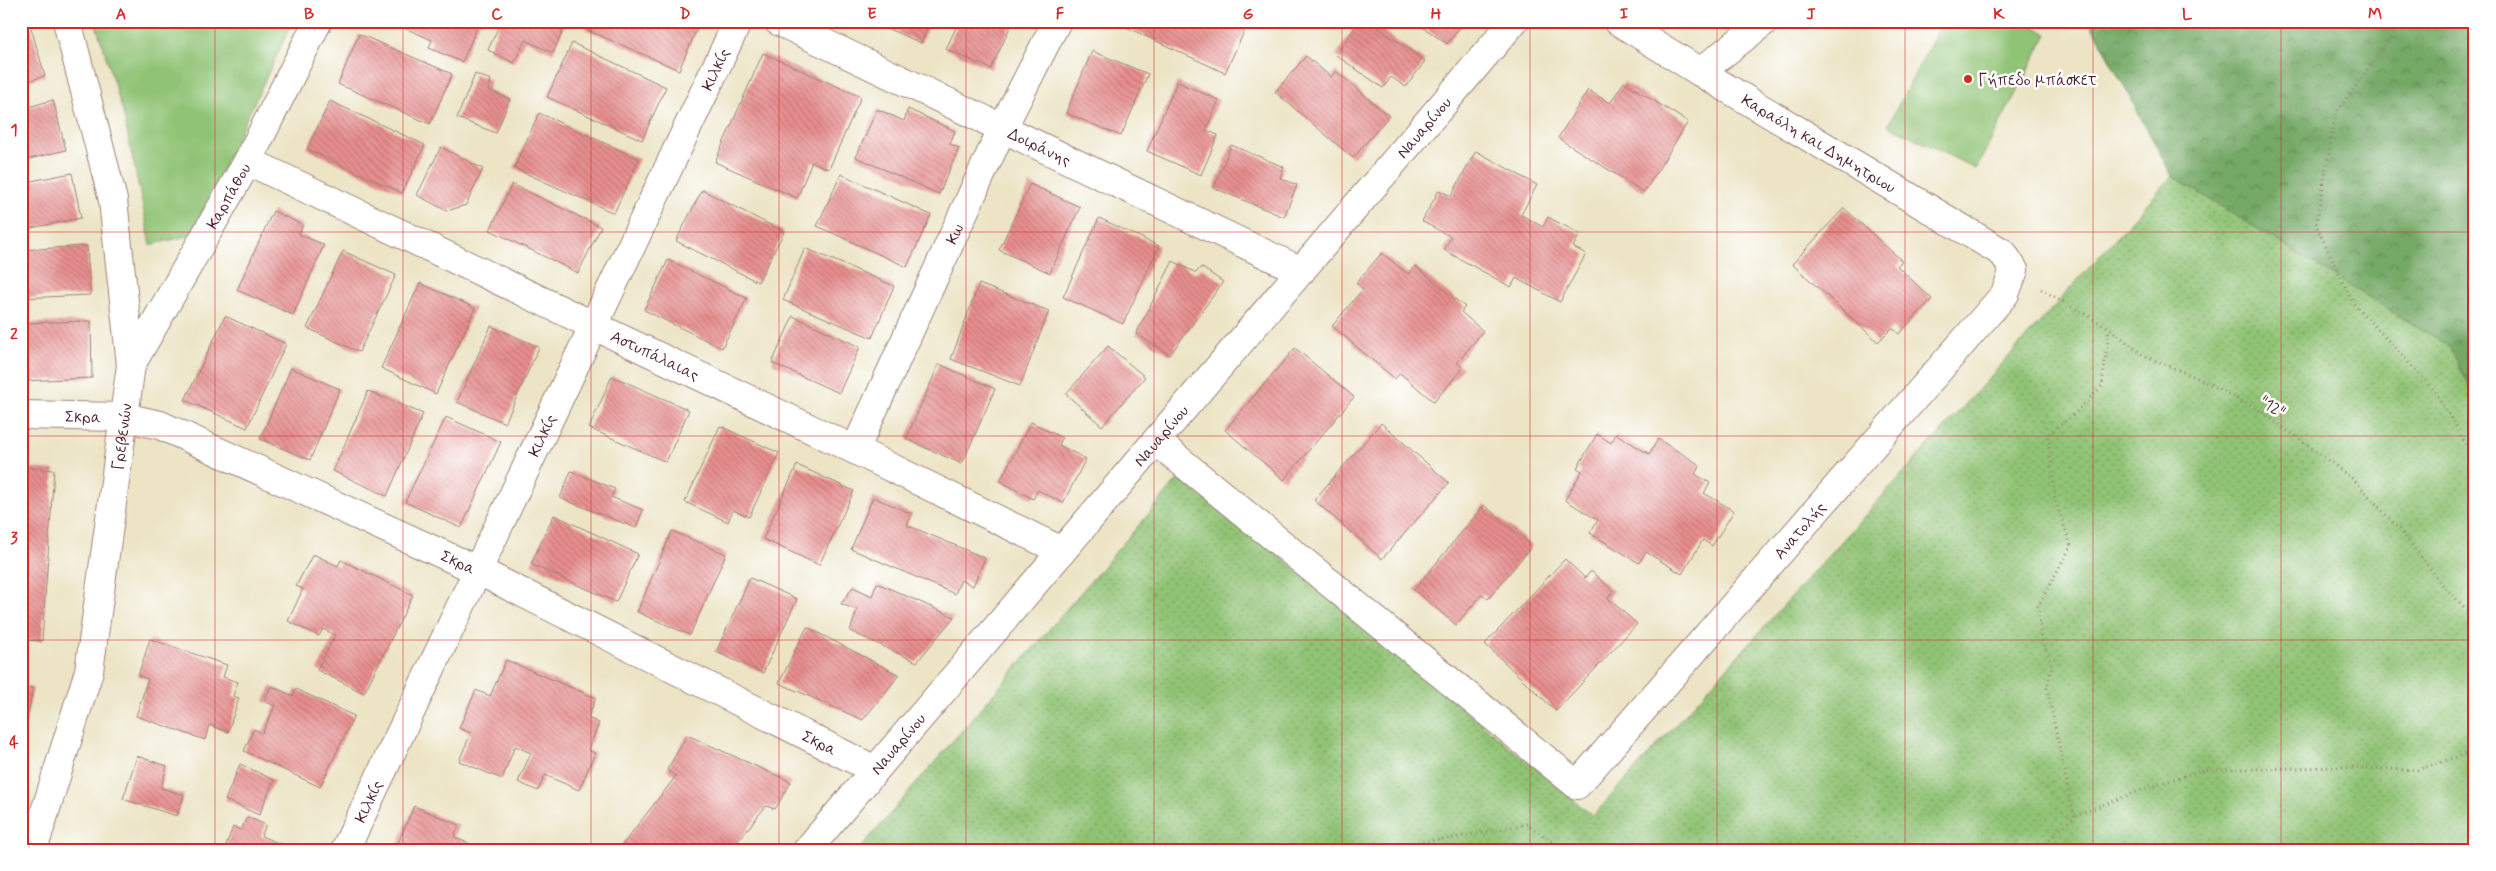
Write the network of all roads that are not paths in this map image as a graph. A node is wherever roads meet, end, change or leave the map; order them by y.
1 (68, 21) edge
2 (318, 21) edge
3 (738, 21) edge
4 (778, 21) edge
5 (1057, 21) edge
6 (1514, 21) edge
7 (1618, 21) edge
8 (1765, 21) edge
9 (1700, 72) junction
10 (1002, 129) junction
11 (248, 161) junction
12 (2014, 270) joint
13 (1300, 271) junction
14 (593, 327) junction
15 (131, 365) junction
16 (21, 415) edge
17 (123, 417) junction
18 (1156, 441) junction
19 (855, 450) junction
20 (1062, 551) junction
21 (477, 570) junction
22 (875, 770) junction
23 (33, 850) edge
24 (344, 850) edge
25 (807, 850) edge

1 - 15 street, Γρεβενών
2 - 11 street, Καρπάθου
3 - 14 street, Κιλκίς
4 - 10 street, Δοιράνης
5 - 10 street, Κω
6 - 13 street, Ναυαρίνου
7 - 9 street, Καραόλη και Δημητριου
8 - 9 street
9 - 12 street, Καραόλη και Δημητριου
10 - 13 street, Δοιράνης
10 - 19 street, Κω
11 - 14 street, Αστυπάλαιας
11 - 15 street, Καρπάθου
12 - 18 street, Ανατολής
13 - 18 street, Ναυαρίνου
14 - 19 street, Αστυπάλαιας
14 - 21 street, Κιλκίς
15 - 17 street, Γρεβενών
16 - 17 street, Σκρα
17 - 21 street, Σκρα
17 - 23 street, Γρεβενών
18 - 20 street, Ναυαρίνου
19 - 20 street, Αστυπάλαιας
20 - 22 street, Ναυαρίνου
21 - 22 street, Σκρα
21 - 24 street, Κιλκίς
22 - 25 street, Ναυαρίνου

